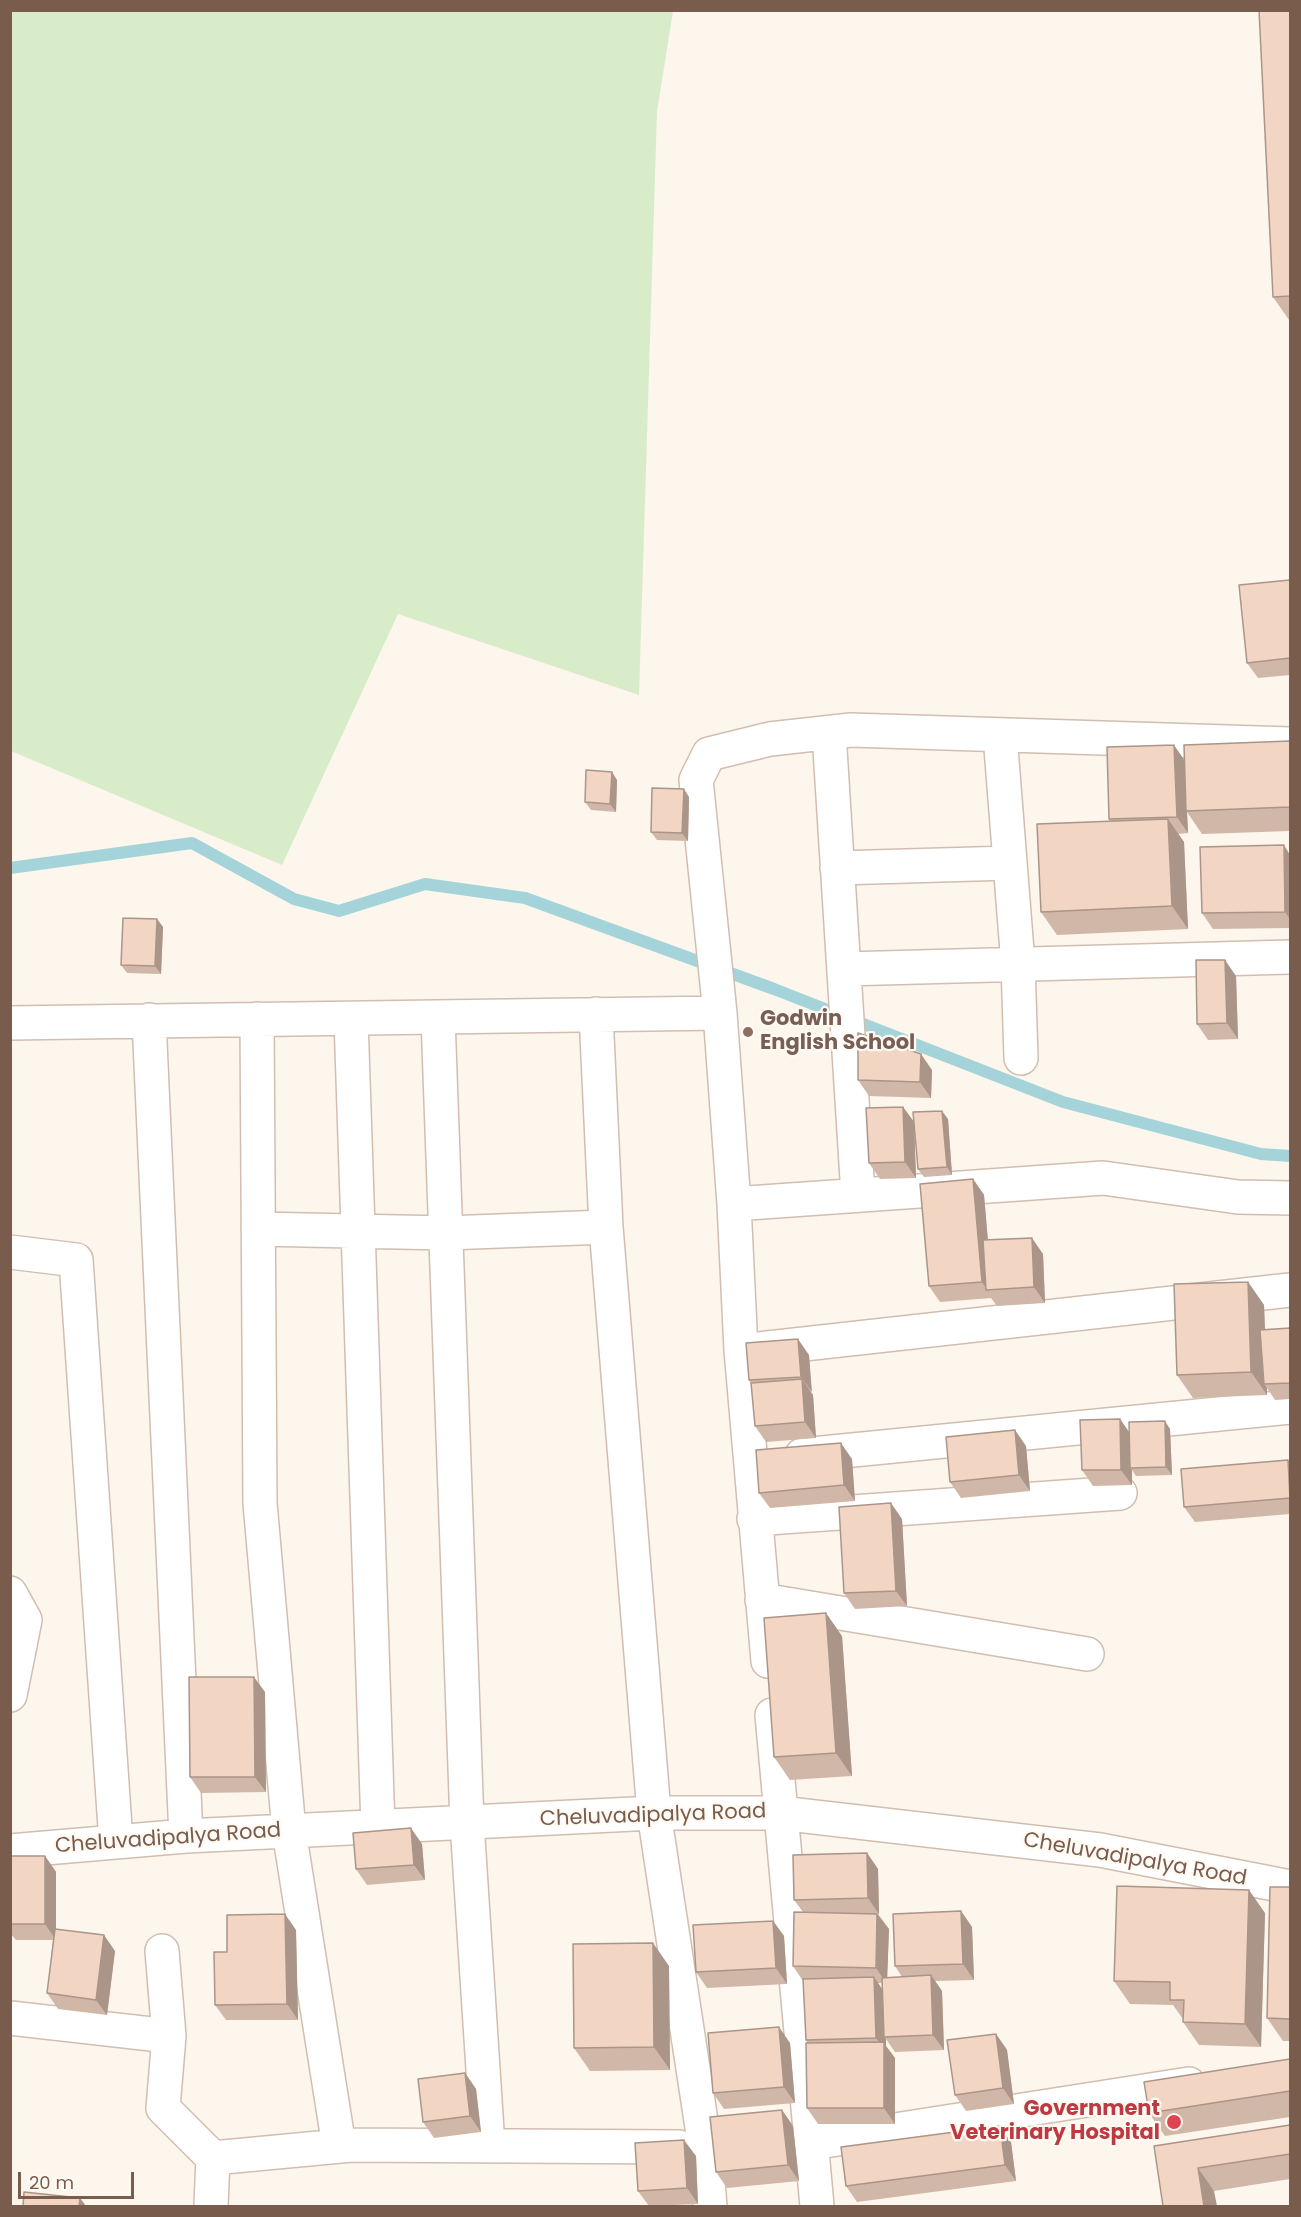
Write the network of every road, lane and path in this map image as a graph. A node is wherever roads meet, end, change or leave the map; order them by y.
1 (829, 733) junction
2 (1000, 735) junction
3 (1290, 744) edge
4 (1010, 862) junction
5 (837, 868) junction
6 (1290, 957) edge
7 (1018, 964) junction
8 (844, 984) junction
9 (717, 985) junction
10 (596, 1014) junction
11 (438, 1018) junction
12 (257, 1019) junction
13 (351, 1019) junction
14 (149, 1020) junction
15 (10, 1023) edge
16 (1021, 1058) dead end
17 (858, 1195) junction
18 (1290, 1198) edge
19 (734, 1204) junction
20 (606, 1227) junction
21 (258, 1229) junction
22 (358, 1233) junction
23 (446, 1233) junction
24 (10, 1252) edge
25 (1290, 1290) edge
26 (741, 1350) junction
27 (1290, 1407) edge
28 (749, 1460) junction
29 (1120, 1493) dead end
30 (754, 1519) junction
31 (10, 1593) edge
32 (762, 1600) junction
33 (1087, 1654) dead end
34 (10, 1695) edge
35 (780, 1813) junction
36 (654, 1814) junction
37 (467, 1823) junction
38 (378, 1827) junction
39 (289, 1831) junction
40 (186, 1836) junction
41 (116, 1842) junction
42 (10, 1851) edge
43 (1290, 1887) edge
44 (162, 1951) dead end
45 (10, 2018) edge
46 (169, 2036) junction
47 (1220, 2079) edge
48 (812, 2143) junction
49 (339, 2146) junction
50 (488, 2146) junction
51 (705, 2147) junction
52 (213, 2158) junction
53 (211, 2206) edge
54 (710, 2206) edge
55 (818, 2206) edge

1 - 2 street
1 - 5 street
1 - 9 street
2 - 3 street
2 - 4 street
4 - 5 street
4 - 7 street
5 - 8 street
6 - 7 street
7 - 8 street
7 - 16 street
8 - 17 street
9 - 10 street
9 - 19 street
10 - 11 street
10 - 20 street
11 - 13 street
11 - 23 street
12 - 13 street
12 - 14 street
12 - 21 street
13 - 22 street
14 - 15 street
14 - 40 street
17 - 18 street
17 - 19 street
19 - 26 street
20 - 23 street
20 - 36 street
21 - 22 street
21 - 39 street
22 - 23 street
22 - 38 street
23 - 37 street
24 - 41 street
25 - 26 street
26 - 28 street
27 - 28 street
28 - 30 street
29 - 30 street
30 - 32 street
31 - 34 street
32 - 33 street
32 - 35 street
35 - 36 street, Cheluvadipalya Road
35 - 43 street, Cheluvadipalya Road
35 - 48 street
36 - 37 street, Cheluvadipalya Road
36 - 51 street
37 - 38 street, Cheluvadipalya Road
37 - 50 street
38 - 39 street, Cheluvadipalya Road
39 - 40 street, Cheluvadipalya Road
39 - 49 street
40 - 41 street, Cheluvadipalya Road
41 - 42 street, Cheluvadipalya Road
44 - 46 street
45 - 46 street
46 - 52 street
47 - 48 street
48 - 55 street
49 - 50 street
49 - 52 street
50 - 51 street
51 - 54 street
52 - 53 street

